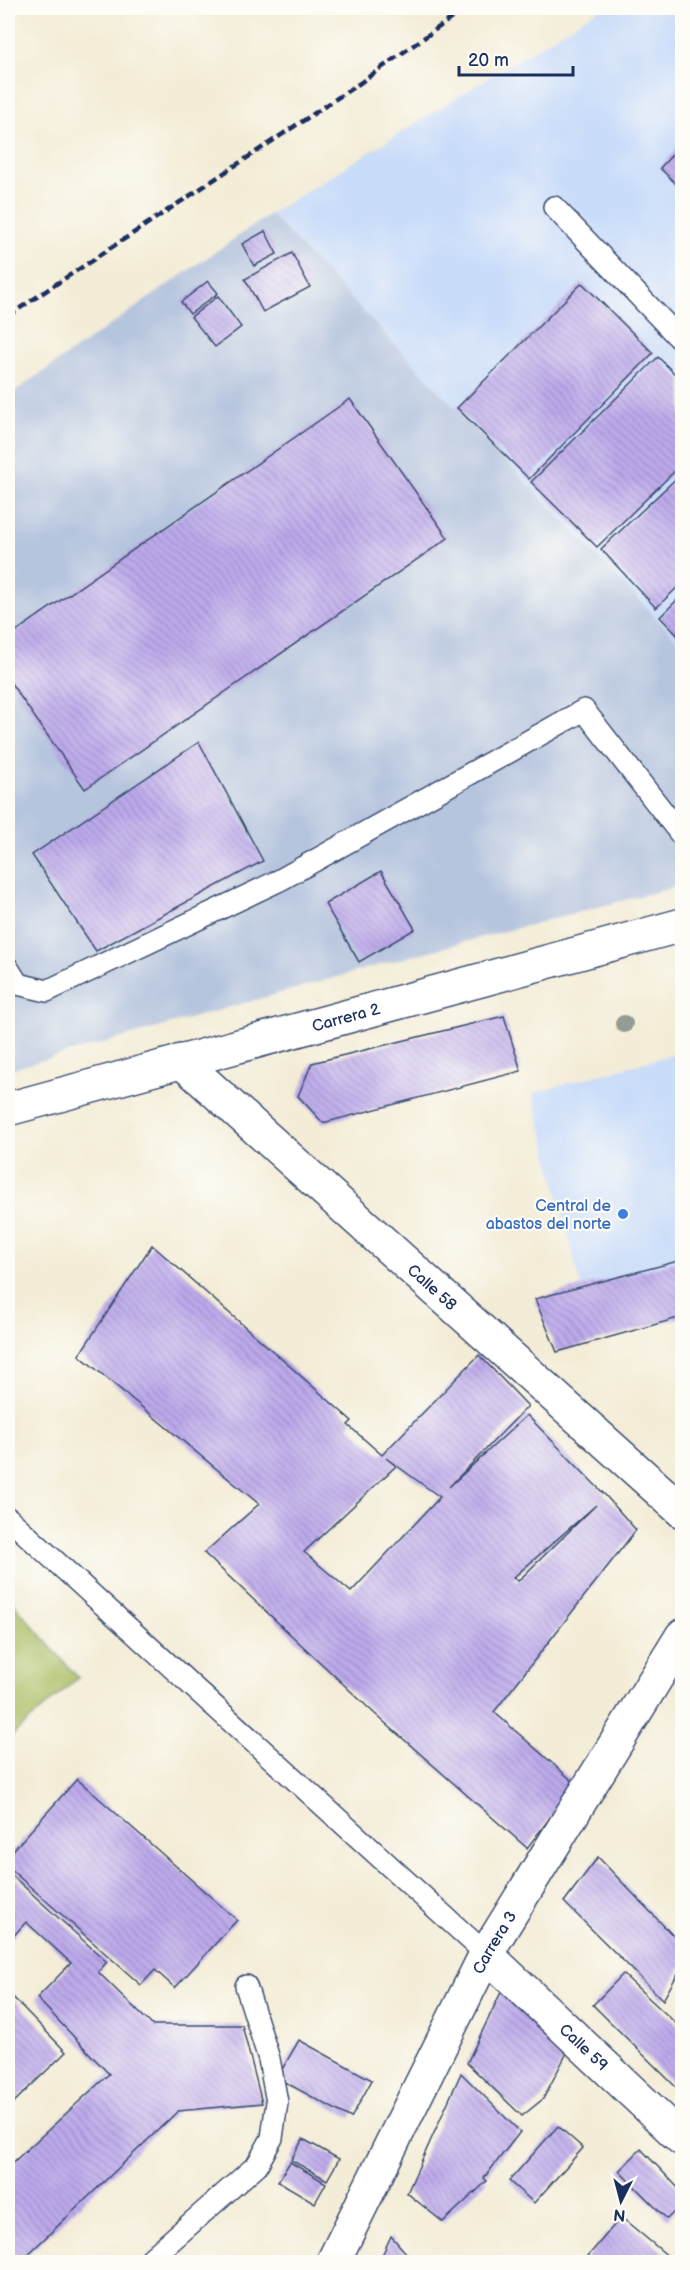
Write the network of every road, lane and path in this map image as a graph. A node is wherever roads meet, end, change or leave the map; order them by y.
1 (554, 207) dead end
2 (682, 341) edge
3 (682, 836) edge
4 (682, 925) edge
5 (11, 981) edge
6 (181, 1061) junction
7 (8, 1109) edge
8 (682, 1511) edge
9 (8, 1518) edge
10 (682, 1636) edge
11 (486, 1954) junction
12 (246, 1986) dead end
13 (682, 2139) edge
14 (147, 2262) edge
15 (333, 2262) edge

1 - 2 lane
3 - 5 lane
4 - 6 street, Carrera 2
6 - 7 street, Carrera 2
6 - 8 street, Calle 58
9 - 11 lane
10 - 11 street, Carrera 3
11 - 13 street, Calle 59
11 - 15 street, Carrera 3
12 - 14 lane

